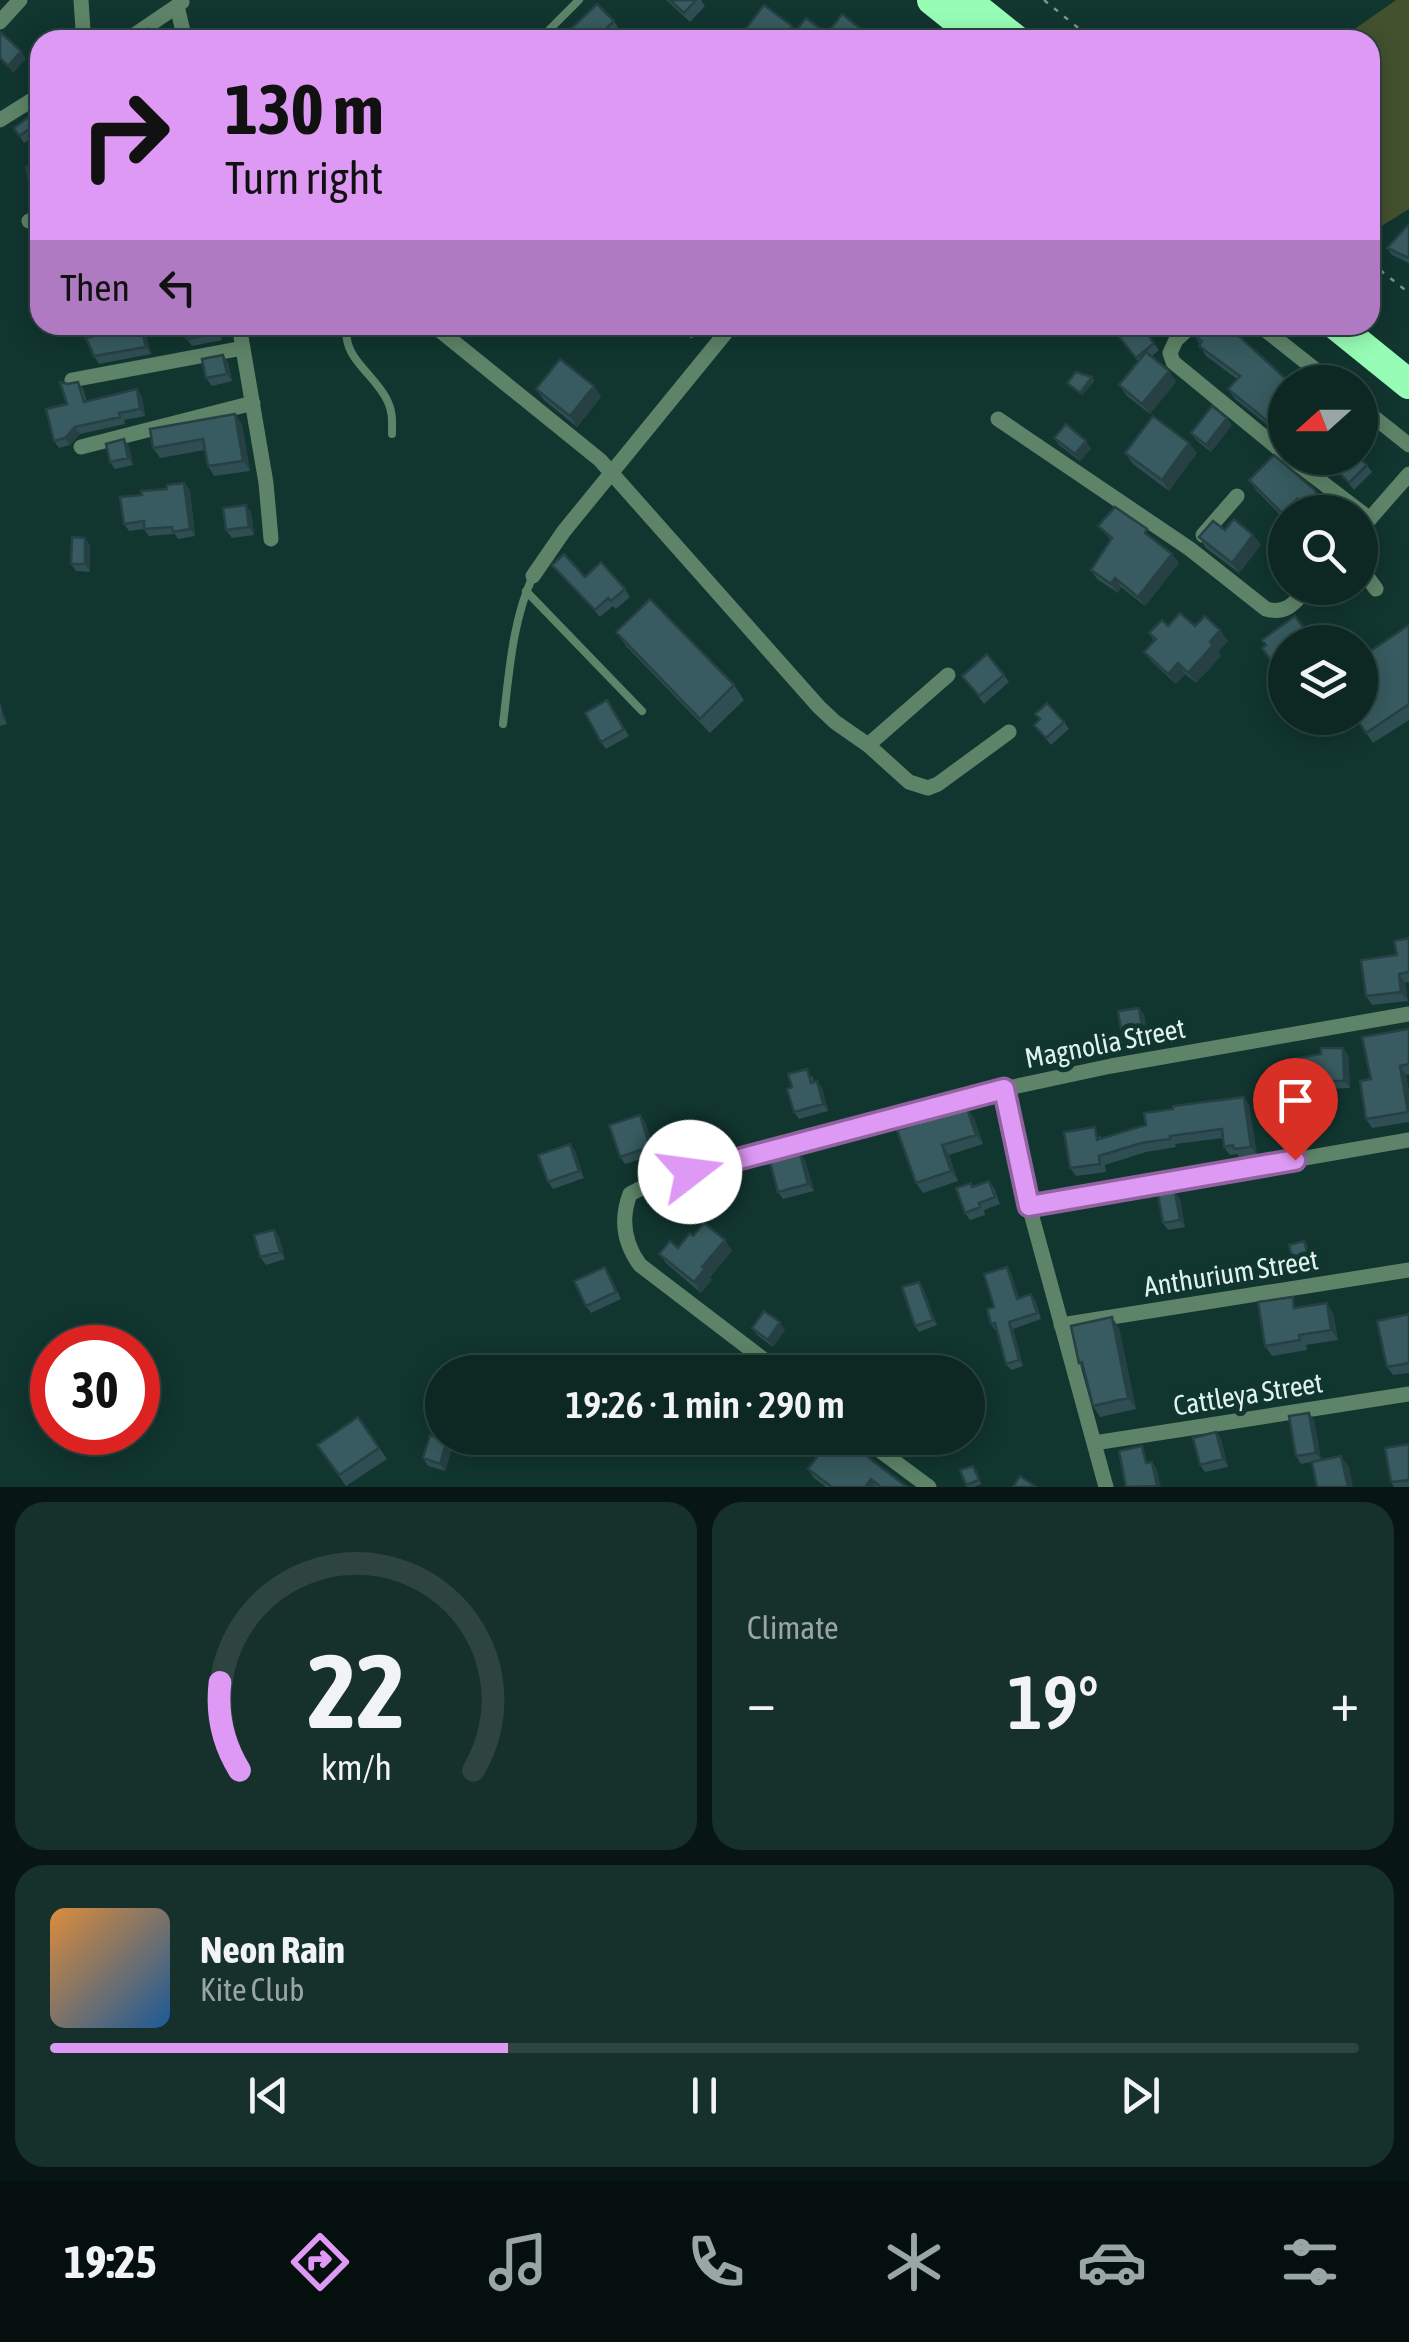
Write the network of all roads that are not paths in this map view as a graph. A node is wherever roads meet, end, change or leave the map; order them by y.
1 (20, 0) edge
2 (81, 0) edge
3 (579, 0) edge
4 (932, 0) edge
5 (152, 1) edge
6 (176, 6) edge
7 (0, 22) edge
8 (974, 26) edge
9 (83, 30) edge
10 (141, 30) edge
11 (548, 30) edge
12 (30, 102) edge
13 (0, 120) edge
14 (241, 335) edge
15 (346, 335) edge
16 (445, 335) edge
17 (724, 335) edge
18 (1181, 335) edge
19 (1271, 335) edge
20 (1348, 335) edge
21 (1380, 335) edge
22 (243, 348) junction
23 (1409, 358) edge
24 (1309, 365) edge
25 (72, 380) edge
26 (1409, 384) edge
27 (253, 403) junction
28 (998, 419) dead end
29 (1378, 420) edge
30 (392, 434) dead end
31 (1268, 440) edge
32 (1409, 445) edge
33 (82, 447) dead end
34 (612, 472) junction
35 (1409, 474) edge
36 (1309, 475) edge
37 (1332, 495) edge
38 (1236, 496) dead end
39 (1378, 509) edge
40 (271, 538) dead end
41 (1190, 549) junction
42 (530, 584) junction
43 (1292, 605) edge
44 (948, 675) dead end
45 (642, 711) dead end
46 (503, 724) dead end
47 (1009, 732) dead end
48 (868, 745) junction
49 (1409, 1014) edge
50 (1004, 1089) junction
51 (1409, 1140) edge
52 (1029, 1206) junction
53 (1409, 1270) edge
54 (1061, 1326) junction
55 (758, 1355) edge
56 (1409, 1394) edge
57 (1094, 1443) junction
58 (886, 1455) edge
59 (929, 1487) edge
60 (1106, 1487) edge

1 - 7 street
2 - 9 street
3 - 11 lane
4 - 8 highway
5 - 6 street
6 - 10 street
12 - 13 street
14 - 22 street
15 - 30 lane
16 - 34 street
17 - 34 street
18 - 31 street
19 - 24 street
20 - 26 highway
21 - 23 highway
22 - 25 street
22 - 27 street
27 - 33 street
27 - 40 street
28 - 41 street
29 - 32 street
34 - 42 street
34 - 48 street
35 - 39 street
36 - 37 street
38 - 41 street
41 - 43 street
42 - 45 lane
42 - 46 lane
44 - 48 street
47 - 48 street
49 - 50 street, Magnolia Street
50 - 52 street
50 - 55 street, Magnolia Street
51 - 52 street
52 - 54 street
53 - 54 street, Anthurium Street
54 - 57 street
56 - 57 street, Cattleya Street
57 - 60 street
58 - 59 street

